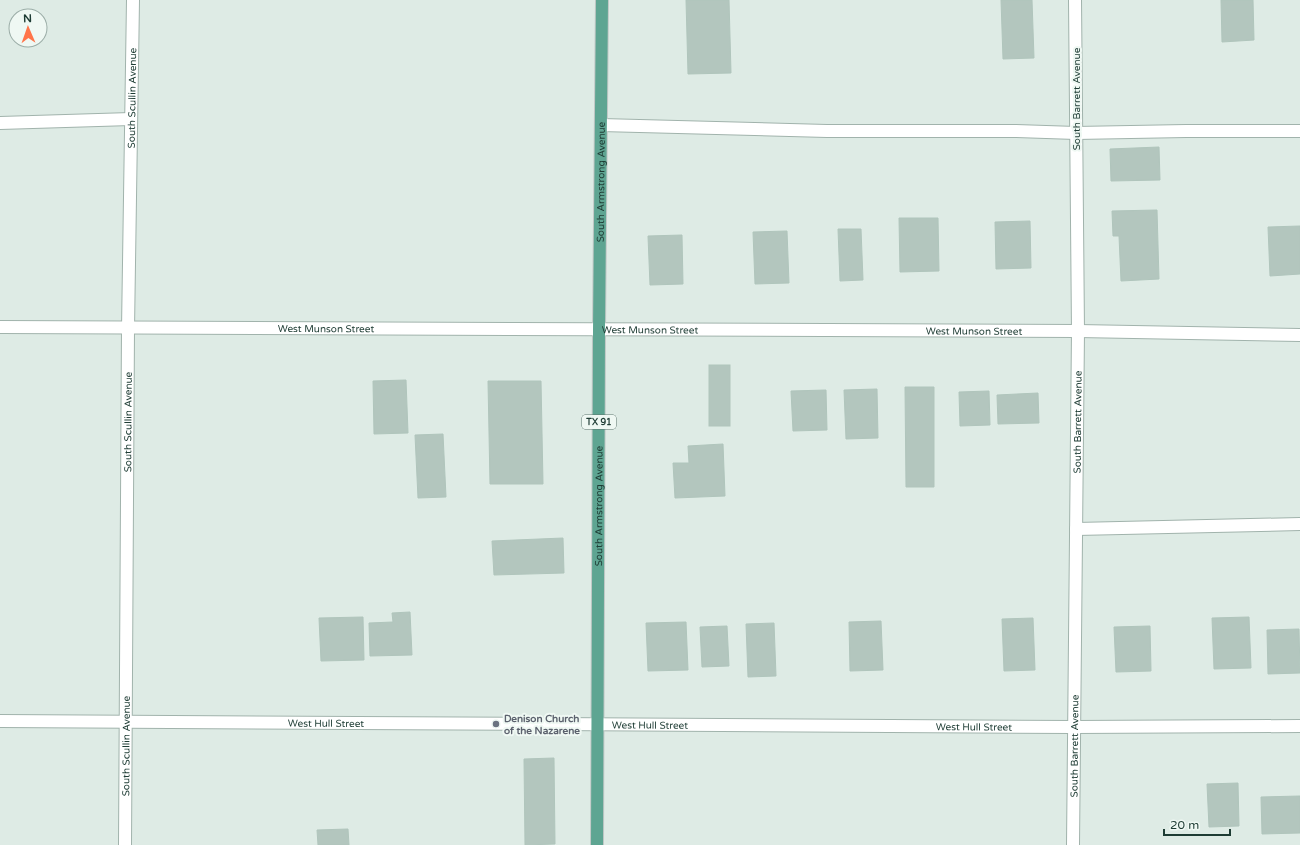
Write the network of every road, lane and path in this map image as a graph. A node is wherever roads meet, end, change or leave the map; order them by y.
1 (133, 0) edge
2 (602, 0) edge
3 (1075, 0) edge
4 (131, 119) junction
5 (0, 123) edge
6 (601, 125) junction
7 (1300, 131) edge
8 (1076, 133) junction
9 (0, 327) edge
10 (128, 329) junction
11 (599, 330) junction
12 (1078, 331) junction
13 (1300, 335) edge
14 (1300, 524) edge
15 (1076, 528) junction
16 (0, 720) edge
17 (126, 721) junction
18 (598, 724) junction
19 (1300, 726) edge
20 (1074, 728) junction
21 (125, 845) edge
22 (597, 845) edge
23 (1073, 845) edge

1 - 4 street, South Scullin Avenue
2 - 6 main road, South Armstrong Avenue / TX 91
3 - 8 street, South Barrett Avenue
4 - 5 street
4 - 10 street, South Scullin Avenue
6 - 8 street
6 - 11 main road, South Armstrong Avenue / TX 91
7 - 8 street
8 - 12 street, South Barrett Avenue
9 - 10 street, West Munson Street
10 - 11 street, West Munson Street
10 - 17 street, South Scullin Avenue
11 - 12 street, West Munson Street
11 - 18 main road, South Armstrong Avenue / TX 91
12 - 13 street, West Munson Street
12 - 15 street, South Barrett Avenue
14 - 15 street
15 - 20 street, South Barrett Avenue
16 - 17 street, West Hull Street
17 - 18 street, West Hull Street
17 - 21 street, South Scullin Avenue
18 - 20 street, West Hull Street
18 - 22 main road, South Armstrong Avenue / TX 91
19 - 20 street, West Hull Street
20 - 23 street, South Barrett Avenue

